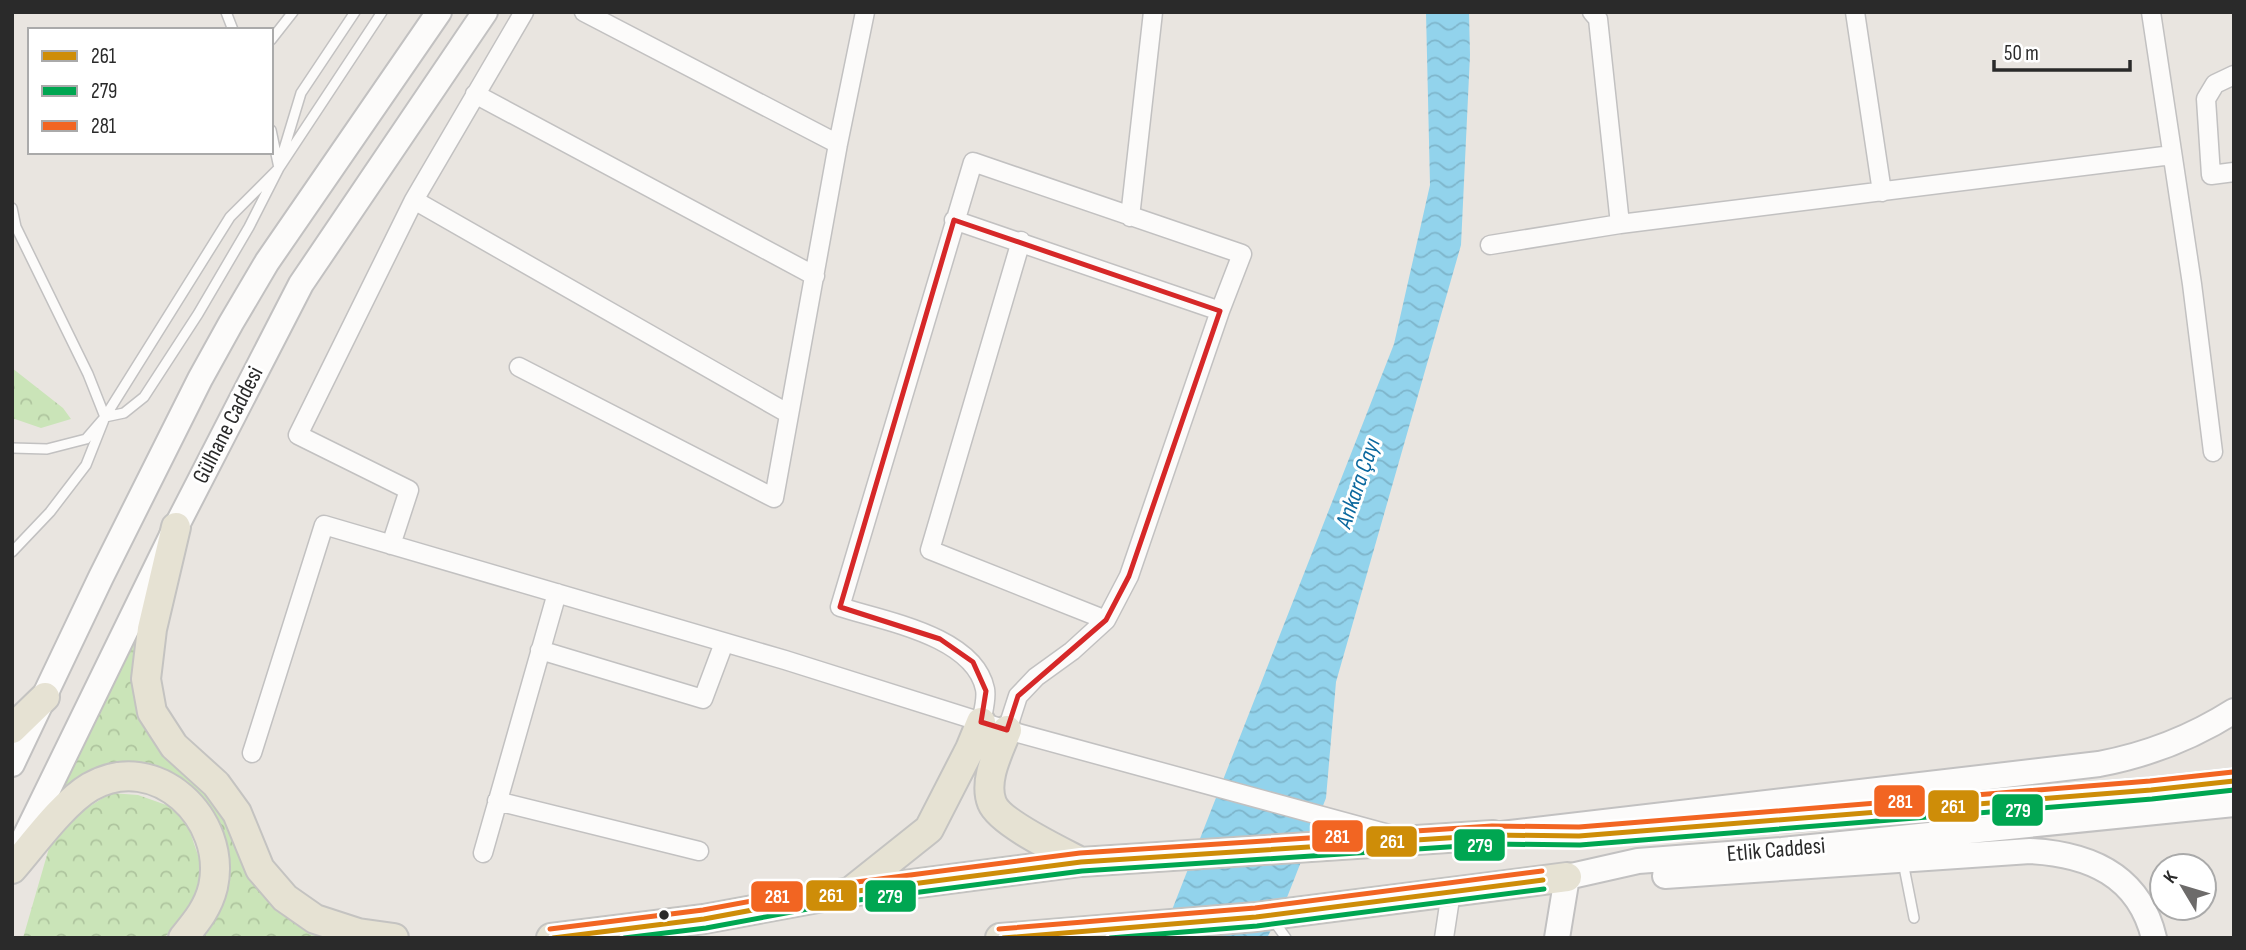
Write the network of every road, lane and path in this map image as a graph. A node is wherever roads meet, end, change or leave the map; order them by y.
1 (293, 12) edge
2 (355, 12) edge
3 (382, 12) edge
4 (439, 12) edge
5 (485, 12) edge
6 (524, 12) edge
7 (584, 12) edge
8 (865, 12) edge
9 (1153, 12) edge
10 (1592, 12) edge
11 (1855, 12) edge
12 (2151, 12) edge
13 (273, 37) edge
14 (2234, 75) edge
15 (475, 94) junction
16 (273, 140) edge
17 (838, 145) junction
18 (2172, 155) junction
19 (279, 168) junction
20 (2234, 172) edge
21 (1882, 192) junction
22 (414, 200) junction
23 (12, 208) edge
24 (1130, 216) junction
25 (954, 220) junction
26 (1620, 224) junction
27 (1021, 241) junction
28 (1490, 245) dead end
29 (815, 276) junction
30 (1220, 311) junction
31 (519, 367) dead end
32 (789, 414) junction
33 (105, 418) junction
34 (12, 447) edge
35 (2213, 452) dead end
36 (176, 527) junction
37 (391, 545) junction
38 (12, 552) edge
39 (556, 593) junction
40 (1106, 620) junction
41 (724, 643) junction
42 (540, 650) junction
43 (45, 697) junction
44 (2234, 711) edge
45 (994, 726) junction
46 (12, 729) edge
47 (252, 753) dead end
48 (12, 764) edge
49 (2234, 781) edge
50 (497, 801) junction
51 (2234, 804) edge
52 (1493, 835) junction
53 (1412, 841) junction
54 (699, 851) dead end
55 (483, 853) dead end
56 (1903, 860) junction
57 (1081, 862) junction
58 (12, 863) edge
59 (12, 869) edge
60 (1567, 877) junction
61 (850, 892) junction
62 (1451, 892) junction
63 (1914, 918) dead end
64 (1278, 927) edge
65 (184, 938) edge
66 (394, 938) edge
67 (551, 938) edge
68 (1000, 938) edge
69 (1444, 938) edge
70 (1557, 938) edge
71 (2154, 938) edge

1 - 13 lane
2 - 19 lane
3 - 19 lane
4 - 43 main road, Gülhane Caddesi
5 - 36 main road, Gülhane Caddesi
6 - 15 street
7 - 17 street
8 - 17 street
9 - 24 street
10 - 26 street
11 - 21 street
12 - 18 street
14 - 20 street
15 - 22 street
15 - 29 street
16 - 19 lane
17 - 29 street
18 - 21 street
18 - 35 street
19 - 33 lane
19 - 33 lane
21 - 26 street
22 - 32 street
22 - 37 street
23 - 33 lane
24 - 25 street
24 - 30 street
25 - 27 street
25 - 45 street
26 - 28 street
27 - 30 street
27 - 40 street
29 - 32 street
30 - 40 street
31 - 32 street
33 - 34 lane
33 - 38 lane
36 - 58 main road, Gülhane Caddesi
36 - 66 main road
37 - 39 street
37 - 47 street
39 - 41 street
39 - 42 street
40 - 45 street
41 - 42 street
41 - 45 street
42 - 50 street
43 - 46 main road
43 - 48 main road, Gülhane Caddesi
44 - 52 main road
45 - 53 street
45 - 57 main road
45 - 61 main road
49 - 52 main road, Etlik Caddesi
50 - 54 street
50 - 55 street
51 - 60 main road, Etlik Caddesi
52 - 53 main road, Etlik Caddesi
53 - 57 main road, Etlik Caddesi
56 - 60 main road
56 - 63 lane
56 - 71 main road
57 - 61 main road
59 - 65 main road
60 - 62 main road, Etlik Caddesi
60 - 70 main road
61 - 67 main road
62 - 64 main road, Etlik Caddesi
62 - 69 street
64 - 68 main road, Etlik Caddesi

